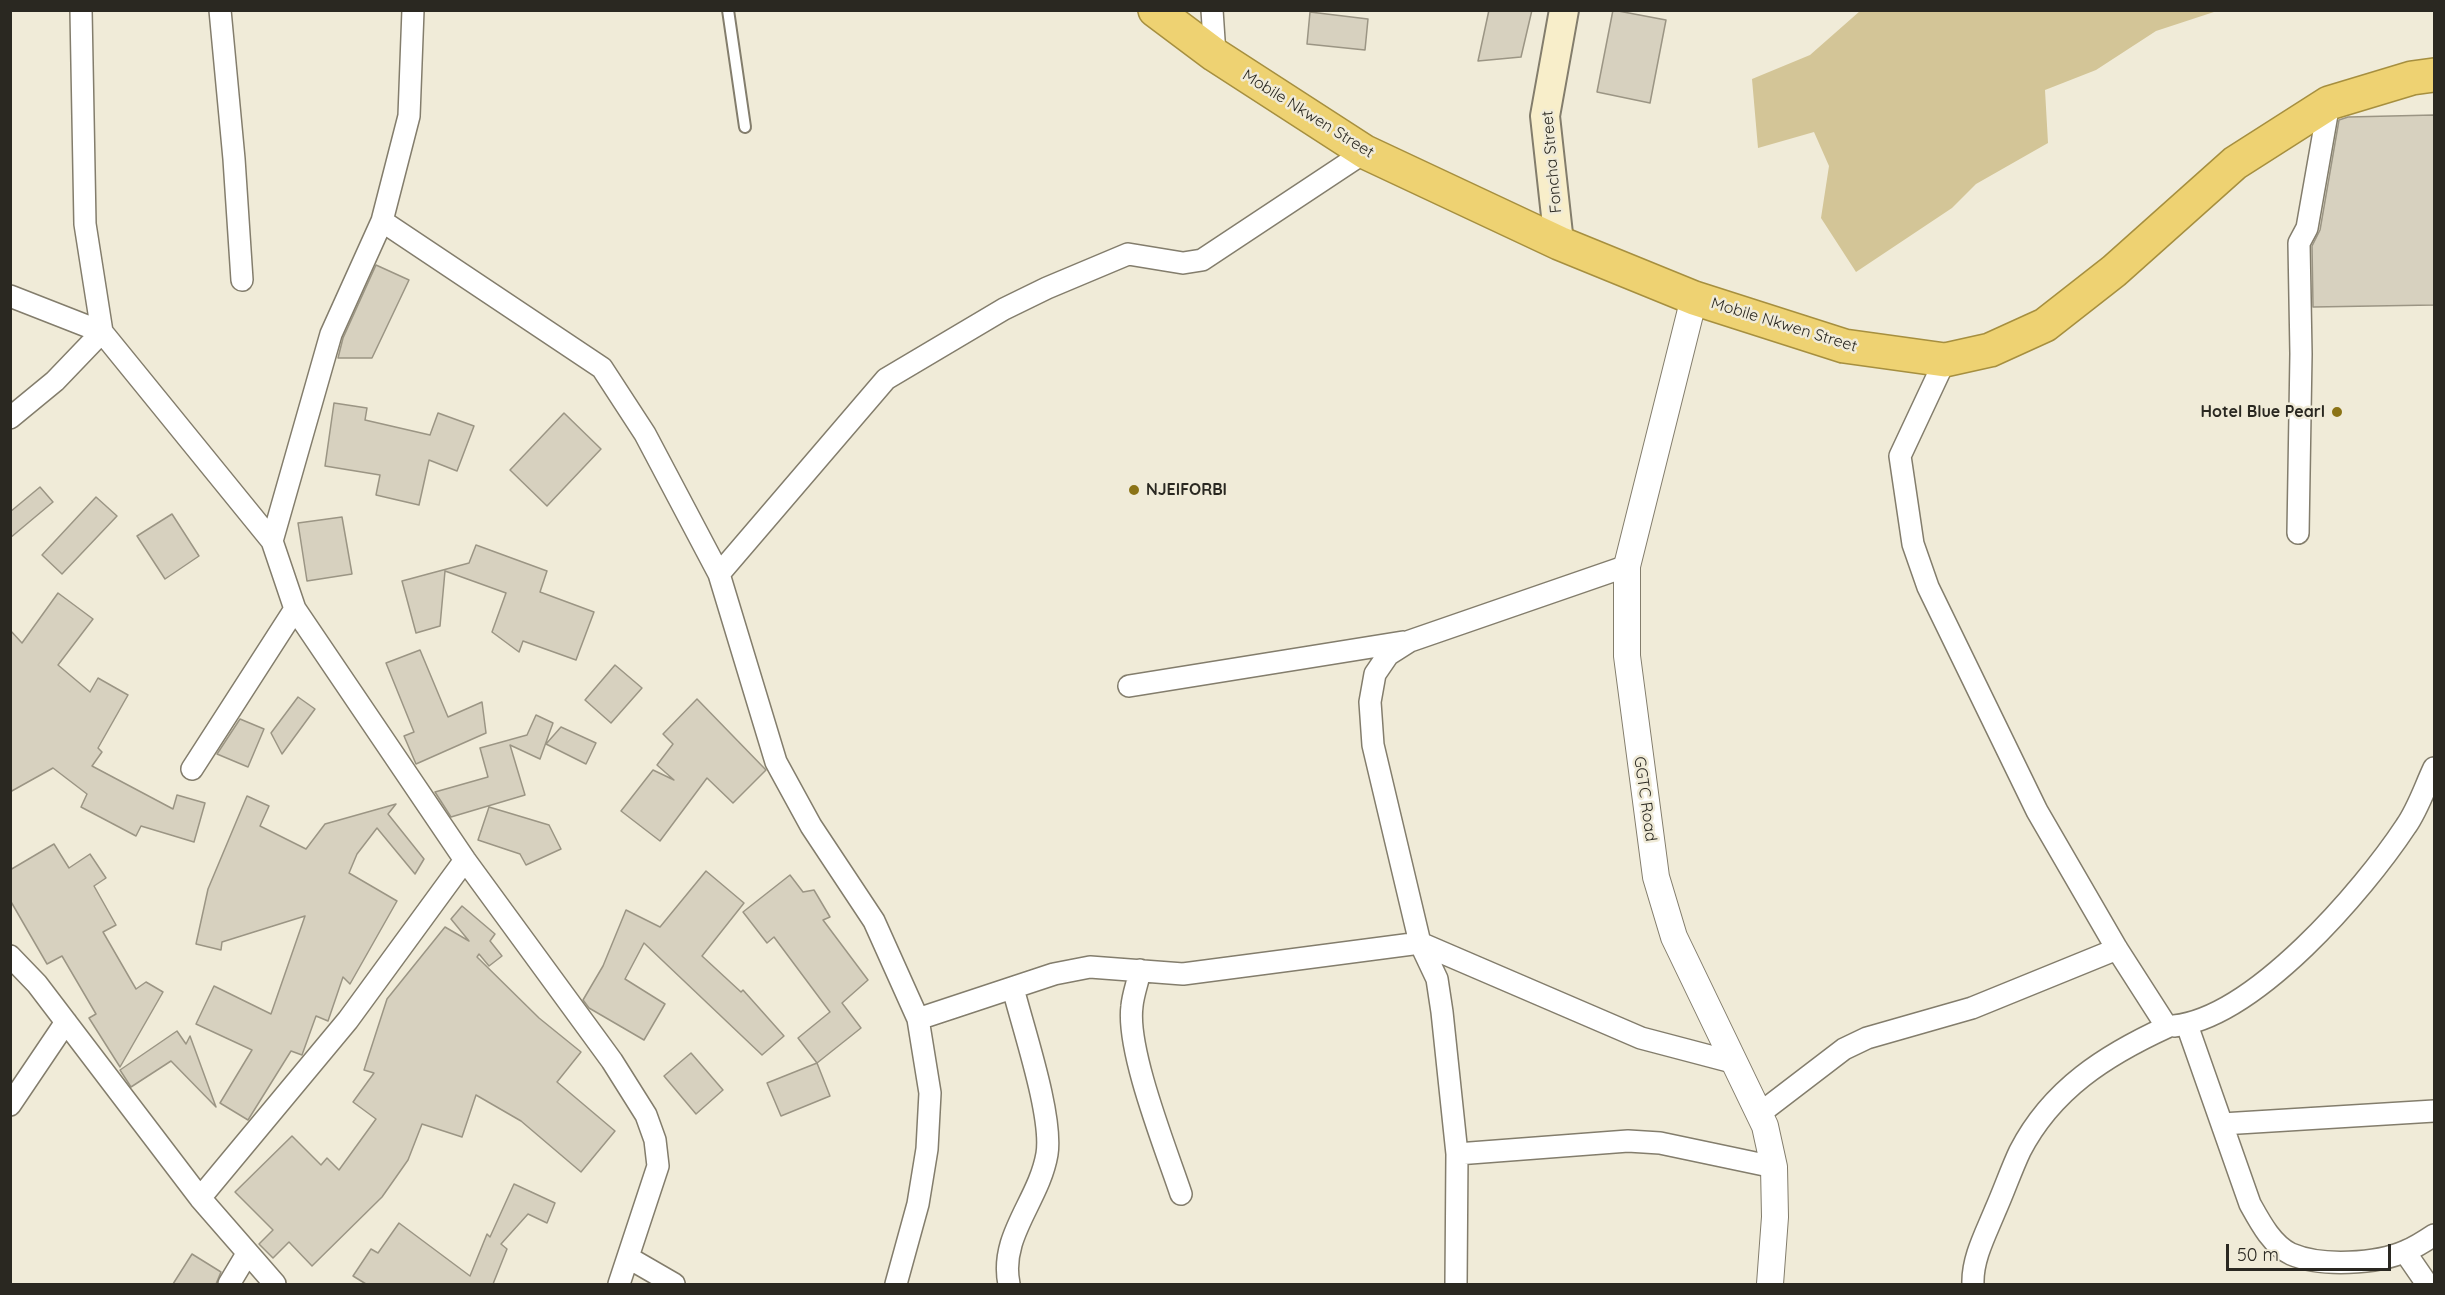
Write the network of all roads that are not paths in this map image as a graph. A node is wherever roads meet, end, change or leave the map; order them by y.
1 (81, 10) edge
2 (219, 10) edge
3 (413, 10) edge
4 (728, 10) edge
5 (1155, 10) edge
6 (1212, 10) edge
7 (1564, 10) edge
8 (1215, 55) junction
9 (2434, 75) edge
10 (2329, 103) junction
11 (745, 127) dead end
12 (1365, 152) junction
13 (382, 221) junction
14 (1559, 243) junction
15 (242, 280) dead end
16 (10, 296) edge
17 (1694, 298) junction
18 (102, 332) junction
19 (1946, 360) junction
20 (10, 418) edge
21 (2298, 533) dead end
22 (273, 541) junction
23 (1627, 566) junction
24 (718, 574) junction
25 (295, 609) junction
26 (1410, 640) junction
27 (1129, 686) dead end
28 (2434, 768) edge
29 (192, 769) dead end
30 (465, 860) junction
31 (1420, 943) junction
32 (2117, 949) junction
33 (10, 956) edge
34 (1140, 970) junction
35 (1013, 988) junction
36 (918, 1019) junction
37 (66, 1022) junction
38 (2177, 1026) junction
39 (1736, 1063) junction
40 (10, 1105) edge
41 (2434, 1111) edge
42 (1759, 1114) junction
43 (2222, 1124) junction
44 (1457, 1154) junction
45 (1774, 1167) junction
46 (1181, 1194) dead end
47 (200, 1198) junction
48 (2434, 1235) edge
49 (2405, 1252) junction
50 (247, 1254) junction
51 (629, 1258) junction
52 (229, 1284) edge
53 (275, 1284) edge
54 (619, 1284) edge
55 (674, 1284) edge
56 (896, 1284) edge
57 (1009, 1284) edge
58 (1456, 1284) edge
59 (1770, 1284) edge
60 (1973, 1284) edge
61 (2427, 1284) edge

1 - 18 street
2 - 15 street
3 - 13 street
4 - 11 lane
5 - 8 highway, Mobile Nkwen Street
6 - 8 street
7 - 14 main road, Foncha Street
8 - 12 highway, Mobile Nkwen Street
9 - 10 highway, Mobile Nkwen Street
10 - 19 highway, Mobile Nkwen Street
10 - 21 street
12 - 14 highway, Mobile Nkwen Street
12 - 24 street
13 - 22 street
13 - 24 street
14 - 17 highway, Mobile Nkwen Street
16 - 18 street
17 - 19 highway, Mobile Nkwen Street
17 - 23 street, GGTC Road
18 - 20 street
18 - 22 street
19 - 32 street
22 - 25 street
23 - 26 street
23 - 39 street, GGTC Road
24 - 36 street
25 - 29 street
25 - 30 street
26 - 27 street
26 - 31 street
28 - 38 street
30 - 47 street
30 - 51 street
31 - 34 street
31 - 39 street
31 - 44 street
32 - 38 street
32 - 42 street
33 - 37 street
34 - 35 street
34 - 46 street
35 - 36 street
35 - 57 street
36 - 56 street
37 - 40 street
37 - 47 street
38 - 43 street
38 - 60 street
39 - 42 street, GGTC Road
41 - 43 street
42 - 45 street, GGTC Road
43 - 49 street
44 - 45 street
44 - 58 street
45 - 59 street, GGTC Road
47 - 50 street
48 - 49 street
49 - 61 street
50 - 52 street
50 - 53 street
51 - 54 street
51 - 55 street

